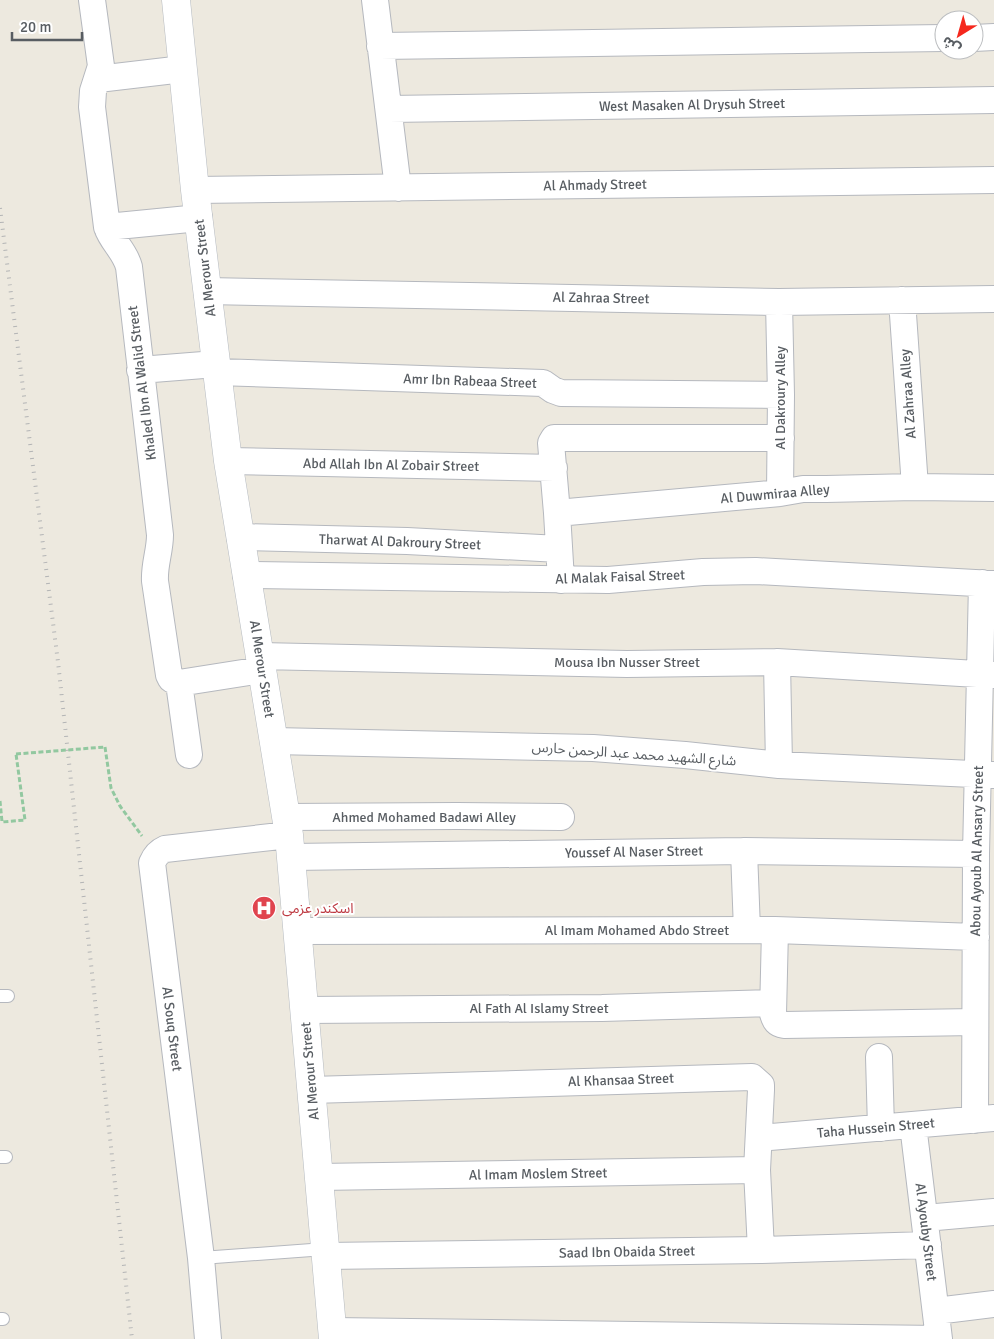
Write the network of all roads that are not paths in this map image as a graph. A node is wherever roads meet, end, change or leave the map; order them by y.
1 (92, 0) edge
2 (176, 0) edge
3 (376, 0) edge
4 (934, 38) edge
5 (380, 46) junction
6 (183, 69) junction
7 (98, 79) junction
8 (994, 100) edge
9 (389, 109) junction
10 (994, 180) edge
11 (398, 188) junction
12 (195, 190) junction
13 (199, 218) junction
14 (107, 227) junction
15 (207, 291) junction
16 (994, 299) edge
17 (902, 300) junction
18 (779, 302) junction
19 (217, 368) junction
20 (140, 370) junction
21 (781, 395) junction
22 (781, 438) junction
23 (228, 461) junction
24 (554, 468) junction
25 (914, 487) junction
26 (994, 488) edge
27 (780, 494) junction
28 (558, 513) junction
29 (240, 537) junction
30 (559, 548) junction
31 (246, 575) junction
32 (561, 580) junction
33 (988, 583) edge
34 (777, 662) junction
35 (261, 663) junction
36 (987, 674) edge
37 (179, 683) junction
38 (274, 741) junction
39 (189, 755) dead end
40 (779, 765) junction
41 (986, 775) edge
42 (561, 817) dead end
43 (289, 836) junction
44 (744, 851) junction
45 (976, 854) junction
46 (747, 930) junction
47 (775, 930) junction
48 (298, 931) junction
49 (976, 937) junction
50 (774, 1003) junction
51 (305, 1010) junction
52 (975, 1022) junction
53 (879, 1058) dead end
54 (311, 1090) junction
55 (984, 1119) edge
56 (913, 1125) junction
57 (881, 1128) junction
58 (759, 1138) junction
59 (757, 1170) junction
60 (319, 1177) junction
61 (994, 1212) edge
62 (925, 1218) junction
63 (928, 1245) junction
64 (761, 1250) junction
65 (325, 1252) junction
66 (201, 1258) junction
67 (994, 1304) edge
68 (936, 1311) junction
69 (332, 1335) edge
70 (208, 1339) edge
71 (939, 1339) edge

1 - 7 street, Khaled Ibn Al Walid Street
2 - 6 street, Al Merour Street
3 - 5 street
4 - 5 street
5 - 9 street
6 - 7 street
6 - 12 street, Al Merour Street
7 - 14 street, Khaled Ibn Al Walid Street
8 - 9 street, West Masaken Al Drysuh Street
9 - 11 street
10 - 11 street, Al Ahmady Street
11 - 12 street, Al Ahmady Street
12 - 13 street, Al Merour Street
13 - 14 street
13 - 15 street, Al Merour Street
14 - 20 street, Khaled Ibn Al Walid Street
15 - 18 street, Al Zahraa Street
15 - 19 street, Al Merour Street
16 - 17 street, Al Zahraa Street
17 - 18 street, Al Zahraa Street
17 - 25 street, Al Zahraa Alley
18 - 21 street, Al Dakroury Alley
19 - 20 street, Amr Ibn Rabeaa Street
19 - 21 street, Amr Ibn Rabeaa Street
19 - 23 street, Al Merour Street
20 - 37 street, Khaled Ibn Al Walid Street
21 - 22 street, Al Dakroury Alley
22 - 24 street
22 - 27 street, Al Dakroury Alley
23 - 24 street, Abd Allah Ibn Al Zobair Street
23 - 29 street, Al Merour Street
24 - 28 street
25 - 26 street, Al Duwmiraa Alley
25 - 27 street, Al Duwmiraa Alley
27 - 28 street, Al Duwmiraa Alley
28 - 30 street
29 - 30 street, Tharwat Al Dakroury Street
29 - 31 street, Al Merour Street
30 - 32 street
31 - 32 street, Al Malak Faisal Street
31 - 35 street, Al Merour Street
32 - 33 street, Al Malak Faisal Street
33 - 36 street, Abou Ayoub Al Ansary Street
34 - 35 street, Mousa Ibn Nusser Street
34 - 36 street, Mousa Ibn Nusser Street
34 - 40 street
35 - 37 street
35 - 38 street, Al Merour Street
36 - 41 street, Abou Ayoub Al Ansary Street
37 - 39 street
38 - 40 street, شارع الشهيد محمد عبد الرحمن حارس
38 - 43 street, Al Merour Street
40 - 41 street, شارع الشهيد محمد عبد الرحمن حارس
41 - 45 street, Abou Ayoub Al Ansary Street
42 - 43 street, Ahmed Mohamed Badawi Alley
43 - 44 street, Youssef Al Naser Street
43 - 48 street, Al Merour Street
43 - 66 street, Al Souq Street
44 - 45 street, Youssef Al Naser Street
44 - 46 street
45 - 49 street, Abou Ayoub Al Ansary Street
46 - 47 street, Al Imam Mohamed Abdo Street
46 - 48 street, Al Imam Mohamed Abdo Street
47 - 49 street, Al Imam Mohamed Abdo Street
47 - 50 street
48 - 51 street, Al Merour Street
49 - 52 street, Abou Ayoub Al Ansary Street
50 - 51 street, Al Fath Al Islamy Street
50 - 52 street
51 - 54 street, Al Merour Street
52 - 55 street, Abou Ayoub Al Ansary Street
53 - 57 street
54 - 58 street, Al Khansaa Street
54 - 60 street, Al Merour Street
55 - 56 street, Taha Hussein Street
56 - 57 street, Taha Hussein Street
56 - 62 street, Al Ayouby Street
57 - 58 street, Taha Hussein Street
58 - 59 street, Al Khansaa Street
59 - 60 street, Al Imam Moslem Street
59 - 64 street, Al Khansaa Street
60 - 65 street, Al Merour Street
61 - 62 street
62 - 63 street, Al Ayouby Street
63 - 64 street, Saad Ibn Obaida Street
63 - 68 street, Al Ayouby Street
64 - 65 street, Saad Ibn Obaida Street
65 - 66 lane
65 - 69 street, Al Merour Street
66 - 70 street, Al Souq Street
67 - 68 street
68 - 71 street, Al Ayouby Street
69 - 71 street

